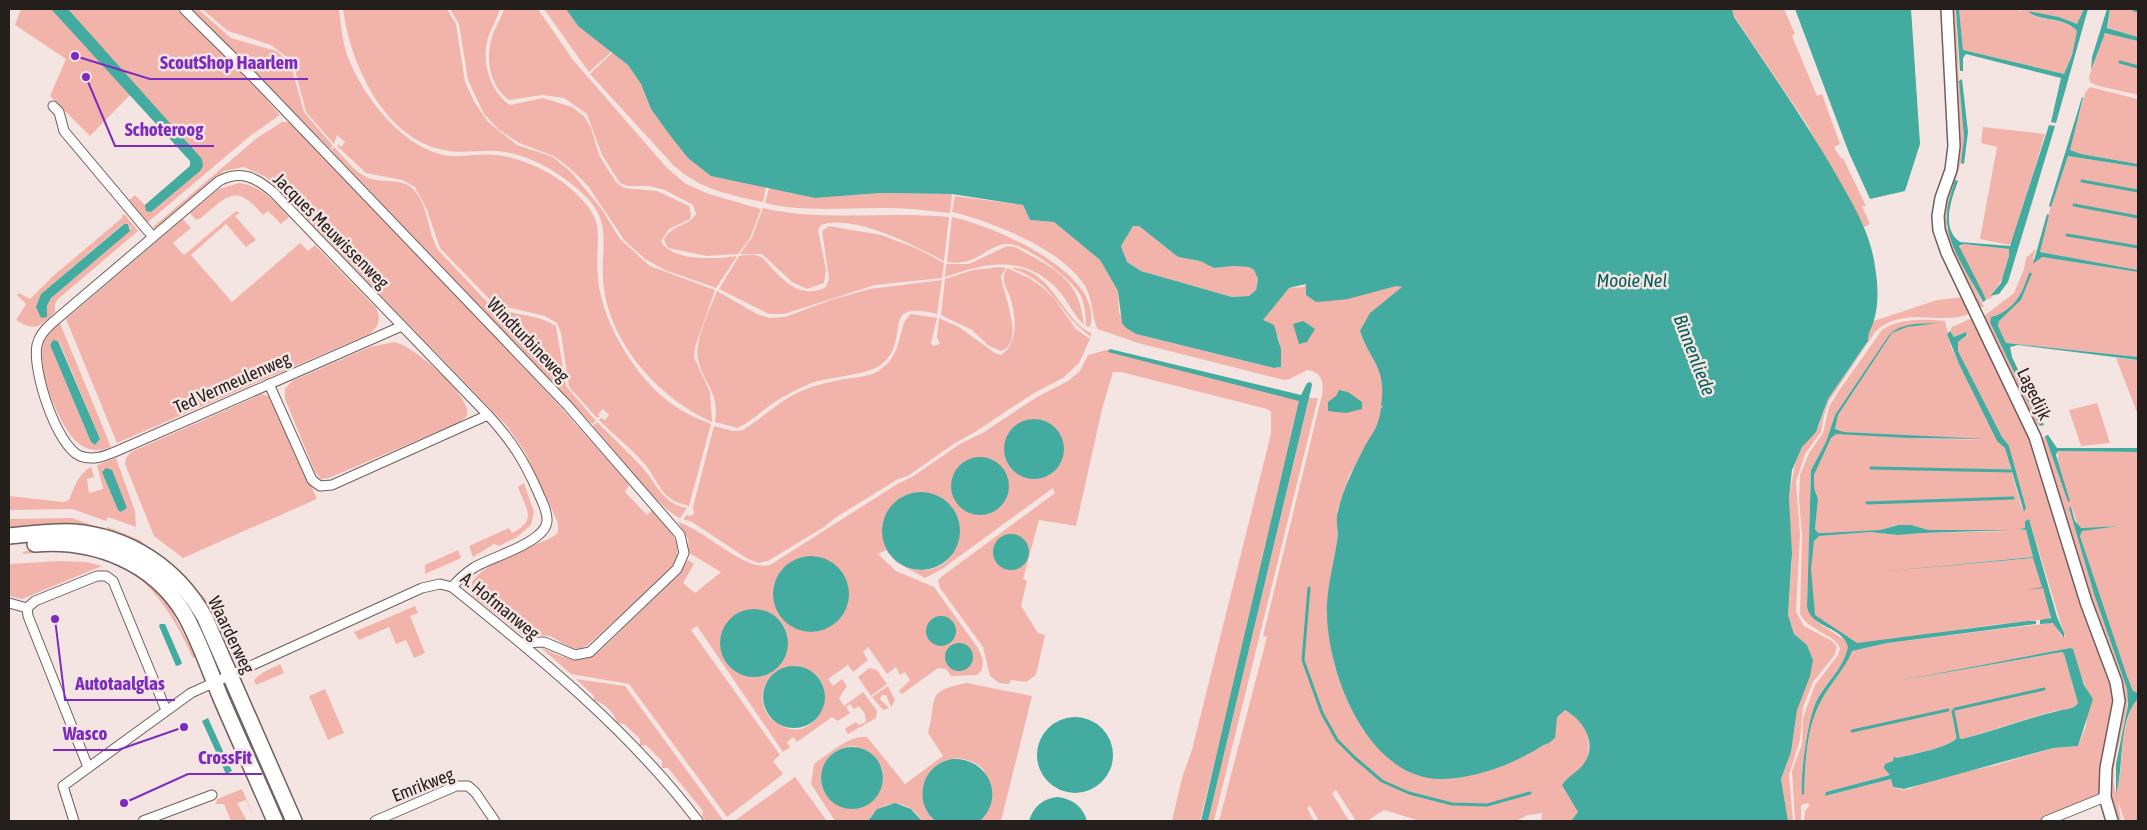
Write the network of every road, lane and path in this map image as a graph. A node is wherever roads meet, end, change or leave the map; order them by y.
1 (184, 9) edge
2 (1947, 9) edge
3 (53, 106) dead end
4 (152, 237) junction
5 (402, 326) junction
6 (269, 384) junction
7 (488, 415) junction
8 (74, 452) joint
9 (9, 536) edge
10 (9, 546) edge
11 (452, 587) junction
12 (9, 603) edge
13 (28, 608) junction
14 (521, 643) junction
15 (230, 675) junction
16 (214, 682) junction
17 (166, 710) junction
18 (88, 767) junction
19 (212, 795) dead end
20 (2105, 797) junction
21 (74, 821) edge
22 (143, 821) edge
23 (275, 821) edge
24 (294, 821) edge
25 (375, 821) edge
26 (495, 821) edge
27 (698, 821) edge
28 (2046, 821) edge
29 (2112, 821) edge

1 - 14 street, Windturbineweg
2 - 20 street, Lagedijk
3 - 4 street
4 - 5 street, Jacques Meuwissenweg
4 - 8 street, Jacques Meuwissenweg
5 - 6 street, Ted Vermeulenweg
5 - 7 street, Jacques Meuwissenweg
6 - 7 street
6 - 8 street, Ted Vermeulenweg
7 - 11 street, Jacques Meuwissenweg
9 - 15 main road, Waarderweg
10 - 16 main road, Waarderweg
11 - 14 street, A. Hofmanweg
11 - 15 street, A. Hofmanweg
12 - 13 street
13 - 17 street
13 - 18 street
14 - 27 street, A. Hofmanweg
15 - 16 street, A. Hofmanweg
15 - 24 main road, Waarderweg
16 - 17 street, A. Hofmanweg
16 - 23 main road, Waarderweg
17 - 18 street, A. Hofmanweg
18 - 21 street, A. Hofmanweg
19 - 22 street
20 - 28 street
20 - 29 street, Lagedijk
25 - 26 street, Emrikweg

